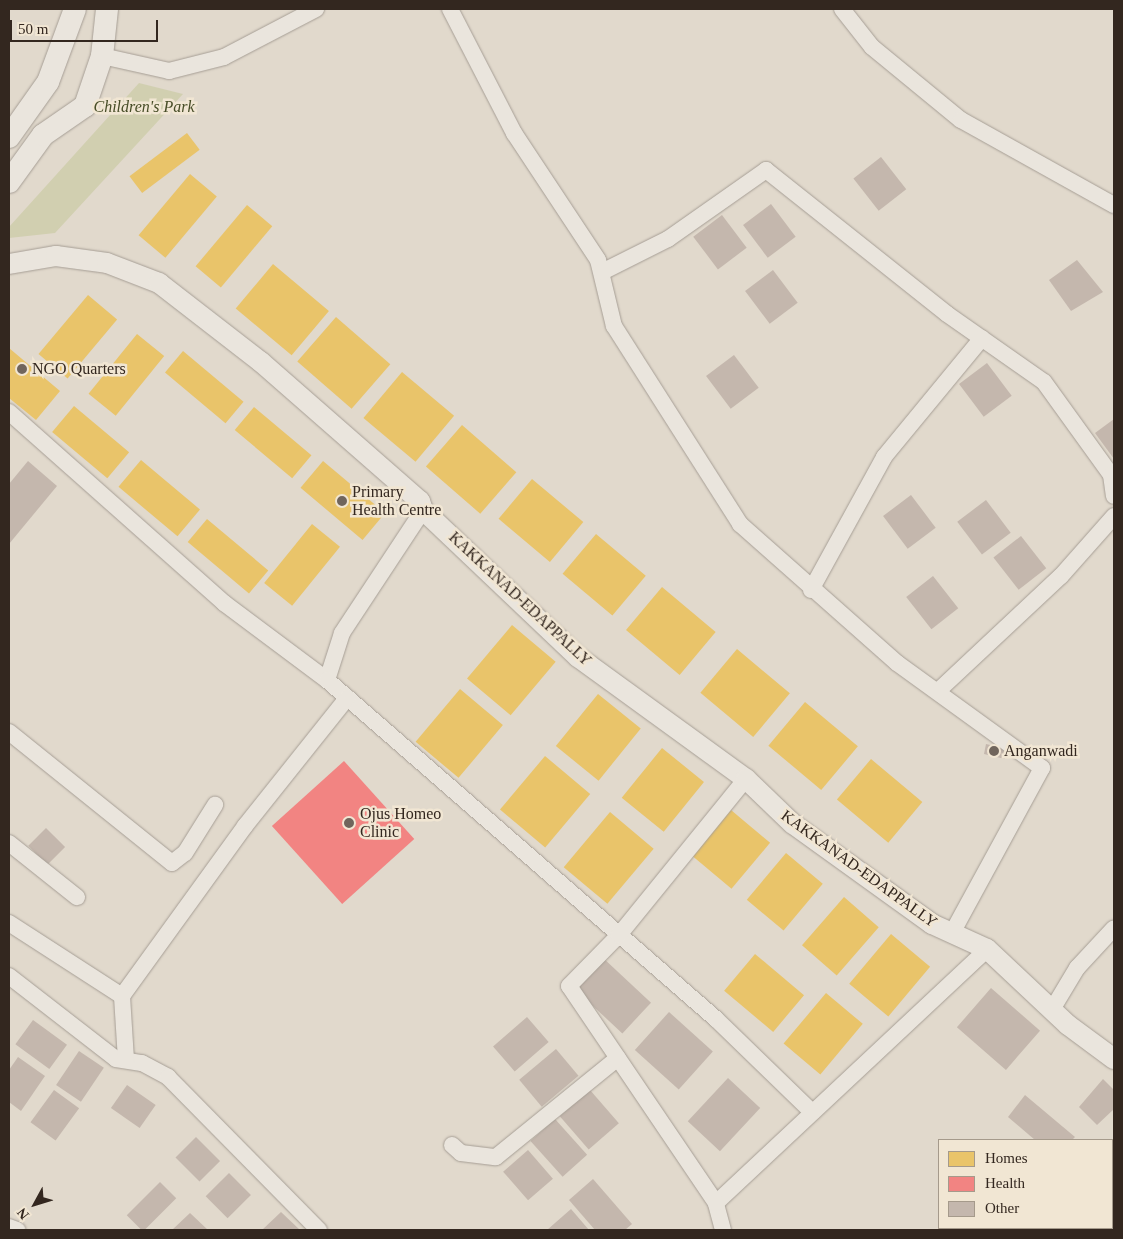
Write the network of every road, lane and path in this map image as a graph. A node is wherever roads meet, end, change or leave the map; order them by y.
1 (75, 9) edge
2 (107, 9) edge
3 (316, 9) edge
4 (450, 9) edge
5 (842, 9) edge
6 (102, 56) junction
7 (9, 137) edge
8 (9, 182) edge
9 (1114, 205) edge
10 (9, 264) edge
11 (602, 272) junction
12 (982, 338) junction
13 (9, 412) edge
14 (1114, 496) edge
15 (423, 510) junction
16 (1114, 516) edge
17 (811, 590) junction
18 (327, 680) junction
19 (938, 691) junction
20 (347, 698) junction
21 (9, 732) edge
22 (746, 779) junction
23 (215, 805) dead end
24 (9, 843) edge
25 (77, 897) dead end
26 (9, 923) edge
27 (1114, 928) edge
28 (953, 931) junction
29 (619, 935) junction
30 (987, 949) junction
31 (9, 976) edge
32 (122, 996) junction
33 (1053, 1008) junction
34 (618, 1058) junction
35 (1114, 1059) edge
36 (126, 1060) junction
37 (812, 1112) junction
38 (452, 1145) dead end
39 (716, 1203) junction
40 (9, 1227) edge
41 (17, 1230) edge
42 (320, 1230) edge
43 (723, 1230) edge

1 - 7 main road
2 - 6 main road
3 - 6 street
4 - 11 street
5 - 9 street
6 - 8 main road
10 - 15 street, KAKKANAD-EDAPPALLY
11 - 12 street
11 - 17 street
12 - 14 street
12 - 17 street
13 - 18 street
15 - 18 street
15 - 22 street, KAKKANAD-EDAPPALLY
16 - 19 street
17 - 19 street
18 - 20 street
19 - 28 street
20 - 29 street
20 - 32 street
21 - 23 street
22 - 28 street, KAKKANAD-EDAPPALLY
22 - 29 street
24 - 25 street
26 - 32 street
27 - 33 street
28 - 30 street, KAKKANAD-EDAPPALLY
29 - 34 street
29 - 37 street
30 - 33 street, KAKKANAD-EDAPPALLY
30 - 37 street
31 - 36 street
32 - 36 street
33 - 35 street, KAKKANAD-EDAPPALLY
34 - 38 street
34 - 39 street
36 - 42 street
37 - 39 street
39 - 43 street
40 - 41 street

